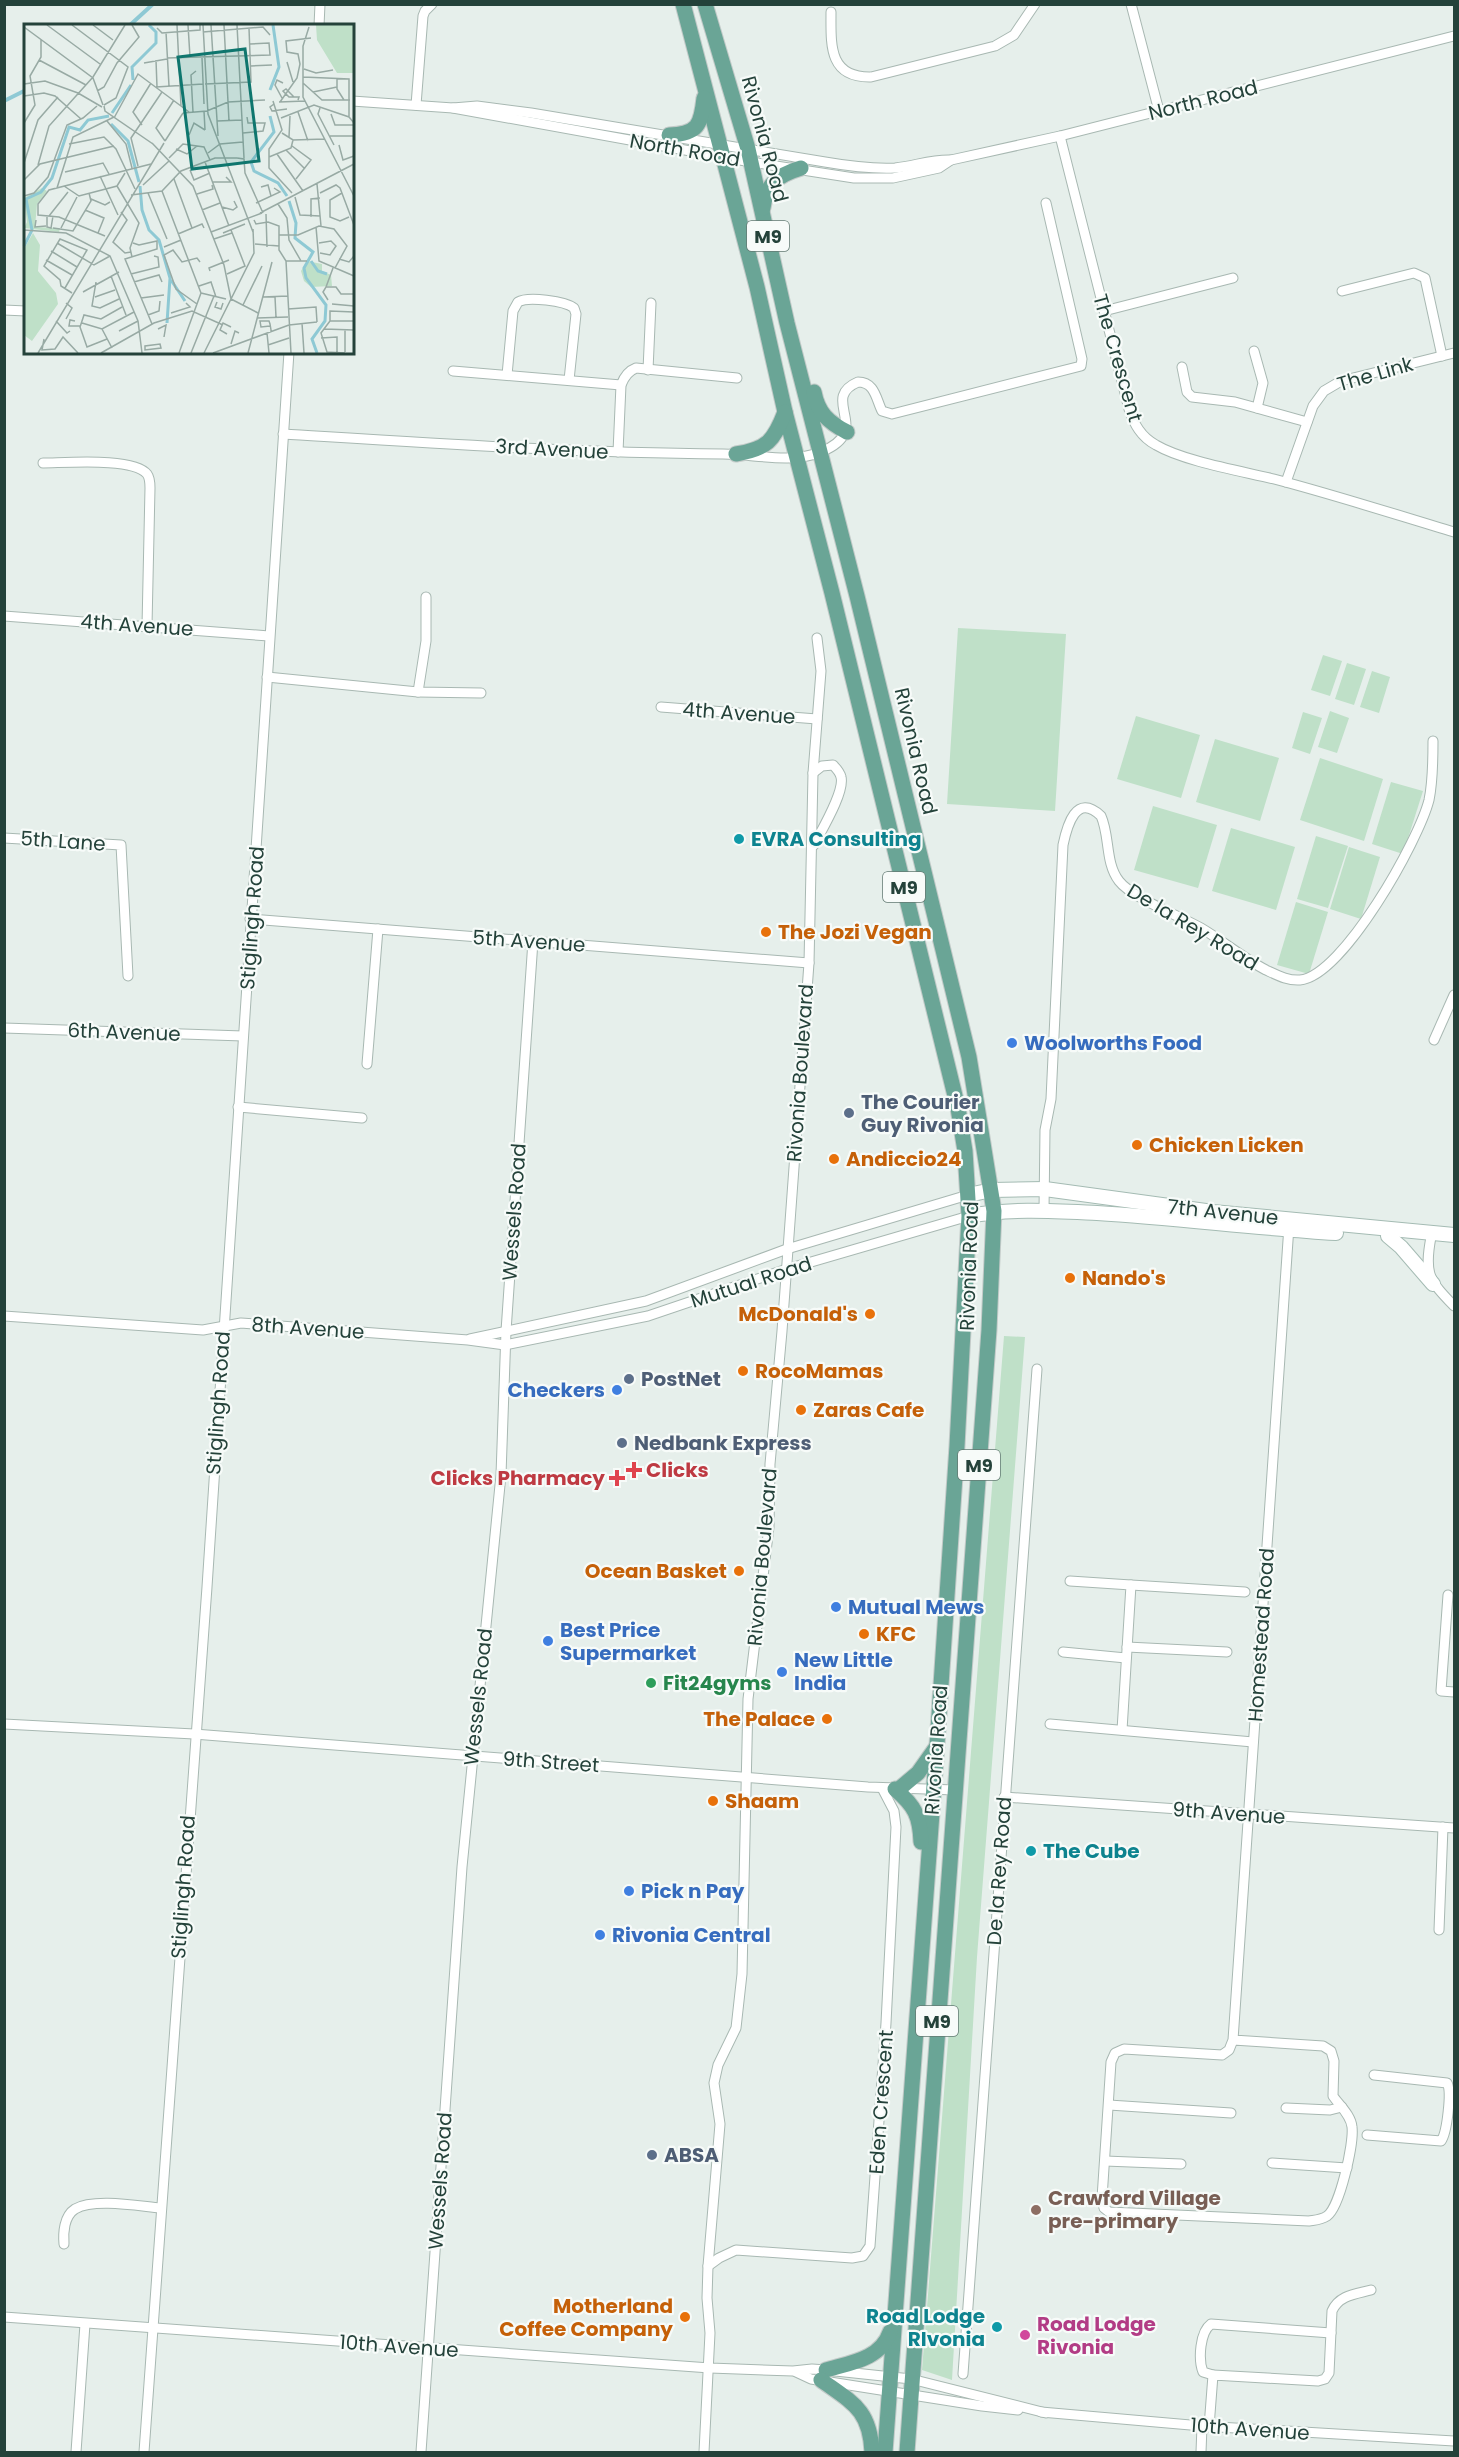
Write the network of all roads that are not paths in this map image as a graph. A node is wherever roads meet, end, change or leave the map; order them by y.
1 (320, 4) edge
2 (432, 4) edge
3 (682, 4) edge
4 (705, 4) edge
5 (1035, 4) edge
6 (1131, 4) edge
7 (831, 12) dead end
8 (319, 24) edge
9 (1455, 36) edge
10 (705, 90) junction
11 (354, 101) edge
12 (416, 105) junction
13 (453, 108) junction
14 (1159, 111) junction
15 (669, 135) junction
16 (1060, 136) junction
17 (720, 151) junction
18 (749, 155) junction
19 (951, 160) junction
20 (801, 168) junction
21 (1046, 203) dead end
22 (763, 213) junction
23 (1233, 278) dead end
24 (1342, 291) dead end
25 (651, 303) dead end
26 (4, 310) edge
27 (24, 311) edge
28 (1104, 311) junction
29 (787, 323) junction
30 (1254, 351) dead end
31 (1455, 353) edge
32 (289, 354) edge
33 (1442, 356) junction
34 (1182, 367) dead end
35 (648, 370) junction
36 (453, 371) dead end
37 (507, 375) junction
38 (737, 378) dead end
39 (569, 380) junction
40 (621, 385) junction
41 (1257, 408) junction
42 (785, 412) junction
43 (1307, 422) junction
44 (847, 432) junction
45 (283, 434) junction
46 (618, 452) junction
47 (820, 452) junction
48 (736, 454) junction
49 (799, 459) junction
50 (43, 463) dead end
51 (1286, 482) junction
52 (1455, 532) edge
53 (426, 597) dead end
54 (4, 616) edge
55 (147, 626) junction
56 (269, 636) junction
57 (817, 638) dead end
58 (267, 677) junction
59 (418, 692) junction
60 (481, 693) dead end
61 (661, 707) dead end
62 (817, 719) junction
63 (1433, 741) dead end
64 (813, 773) junction
65 (4, 838) edge
66 (812, 849) junction
67 (250, 920) junction
68 (378, 930) junction
69 (532, 941) junction
70 (808, 963) junction
71 (128, 976) dead end
72 (1455, 995) edge
73 (4, 1028) edge
74 (243, 1036) junction
75 (1434, 1040) dead end
76 (367, 1064) dead end
77 (238, 1107) junction
78 (362, 1118) dead end
79 (1045, 1189) junction
80 (992, 1190) junction
81 (968, 1195) junction
82 (1044, 1210) junction
83 (994, 1211) junction
84 (969, 1216) junction
85 (1290, 1225) junction
86 (1455, 1235) edge
87 (1388, 1236) junction
88 (1431, 1239) junction
89 (1455, 1242) edge
90 (787, 1249) junction
91 (787, 1269) junction
92 (1433, 1284) junction
93 (646, 1301) junction
94 (1455, 1306) edge
95 (4, 1316) edge
96 (648, 1316) junction
97 (223, 1326) junction
98 (506, 1331) junction
99 (468, 1340) junction
100 (505, 1345) junction
101 (1037, 1369) dead end
102 (1070, 1581) dead end
103 (1131, 1585) junction
104 (1245, 1592) dead end
105 (1448, 1595) dead end
106 (1127, 1647) junction
107 (1063, 1652) dead end
108 (1227, 1652) dead end
109 (1126, 1658) junction
110 (1455, 1692) edge
111 (4, 1724) edge
112 (1050, 1724) dead end
113 (1122, 1730) junction
114 (194, 1734) junction
115 (1253, 1742) junction
116 (937, 1745) junction
117 (471, 1757) junction
118 (746, 1777) junction
119 (892, 1789) junction
120 (933, 1789) junction
121 (954, 1790) junction
122 (1004, 1797) junction
123 (1249, 1814) junction
124 (1443, 1827) junction
125 (1455, 1828) edge
126 (925, 1922) junction
127 (1439, 1930) dead end
128 (1233, 2040) junction
129 (1374, 2075) dead end
130 (1109, 2104) junction
131 (1342, 2107) junction
132 (1286, 2108) dead end
133 (1231, 2113) dead end
134 (1451, 2113) edge
135 (1367, 2136) dead end
136 (1105, 2161) junction
137 (1272, 2163) dead end
138 (1181, 2164) dead end
139 (1347, 2168) junction
140 (160, 2208) junction
141 (64, 2244) dead end
142 (708, 2266) junction
143 (1371, 2290) dead end
144 (4, 2317) edge
145 (894, 2320) junction
146 (85, 2324) junction
147 (152, 2328) junction
148 (1331, 2333) junction
149 (428, 2348) junction
150 (710, 2368) junction
151 (963, 2374) dead end
152 (824, 2375) junction
153 (1213, 2375) junction
154 (890, 2383) junction
155 (910, 2386) junction
156 (1046, 2413) junction
157 (1206, 2426) junction
158 (1455, 2441) edge
159 (76, 2452) edge
160 (144, 2452) edge
161 (421, 2452) edge
162 (704, 2452) edge
163 (872, 2452) edge
164 (885, 2452) edge
165 (907, 2452) edge
166 (1201, 2452) edge

1 - 8 street
2 - 12 street
3 - 10 main road, Rivonia Road / M9
4 - 18 main road, Rivonia Road / M9
5 - 7 street
6 - 14 street
9 - 14 street, North Road
10 - 15 main road
10 - 17 main road, Rivonia Road / M9
11 - 12 street, North Road
12 - 13 street, North Road
13 - 15 street, North Road
13 - 17 street, North Road
14 - 16 street, North Road
15 - 17 street, North Road
16 - 19 street, North Road
16 - 28 street, The Crescent
17 - 18 street, North Road
17 - 42 main road, Rivonia Road / M9
18 - 19 street, North Road
18 - 20 street, North Road
18 - 22 main road, Rivonia Road / M9
19 - 20 street, North Road
20 - 22 main road
21 - 44 street
22 - 29 main road, Rivonia Road / M9
23 - 28 street
24 - 33 street
25 - 35 street
26 - 27 street
28 - 51 street, The Crescent
29 - 44 main road
29 - 47 main road, Rivonia Road / M9
30 - 41 street
31 - 33 street, The Link
32 - 45 street, Stiglingh Road
33 - 43 street, The Link
34 - 41 street
35 - 38 street
35 - 40 street
36 - 37 street
37 - 39 street
37 - 39 street
39 - 40 street
40 - 46 street
41 - 43 street
42 - 48 main road
42 - 49 main road, Rivonia Road / M9
43 - 51 street, The Link
44 - 47 street, 3rd Avenue
45 - 46 street, 3rd Avenue
45 - 56 street, Stiglingh Road
46 - 48 street, 3rd Avenue
47 - 49 street, 3rd Avenue
47 - 80 main road, Rivonia Road / M9
48 - 49 street, 3rd Avenue
49 - 81 main road, Rivonia Road / M9
50 - 55 street
51 - 52 street, The Crescent
53 - 59 street
54 - 55 street, 4th Avenue
55 - 56 street, 4th Avenue
56 - 58 street, Stiglingh Road
57 - 62 street, Rivonia Boulevard
58 - 59 street
58 - 67 street, Stiglingh Road
59 - 60 street
61 - 62 street, 4th Avenue
62 - 64 street, Rivonia Boulevard
63 - 79 street, De la Rey Road
64 - 66 street, Rivonia Boulevard
64 - 66 street, Rivonia Boulevard
65 - 71 street, 5th Lane
66 - 70 street, Rivonia Boulevard
67 - 68 street, 5th Avenue
67 - 74 street, Stiglingh Road
68 - 69 street, 5th Avenue
68 - 76 street
69 - 70 street, 5th Avenue
69 - 98 street, Wessels Road
70 - 90 street, Rivonia Boulevard
72 - 75 street
73 - 74 street, 6th Avenue
74 - 77 street, Stiglingh Road
77 - 78 street
77 - 97 street, Stiglingh Road
79 - 80 street, 7th Avenue
79 - 82 street, De la Rey Road
79 - 85 street, 7th Avenue
80 - 81 street, Mutual Road
80 - 83 main road, Rivonia Road / M9
81 - 84 main road, Rivonia Road / M9
81 - 90 street, Mutual Road
82 - 83 street, 7th Avenue
82 - 85 street, 7th Avenue
83 - 84 street, Mutual Road
83 - 121 main road, Rivonia Road / M9
84 - 91 street, Mutual Road
84 - 116 main road, Rivonia Road / M9
85 - 86 street, 7th Avenue
85 - 87 street, 7th Avenue
85 - 115 street, Homestead Road
87 - 88 street, 7th Avenue
87 - 92 street
88 - 89 street, 7th Avenue
88 - 92 street
90 - 91 street, Rivonia Boulevard
90 - 93 street, Mutual Road
91 - 96 street, Mutual Road
91 - 118 street, Rivonia Boulevard
92 - 94 street
93 - 96 street
93 - 98 street, Mutual Road
95 - 97 street, 8th Avenue
96 - 100 street, Mutual Road
97 - 99 street, 8th Avenue
97 - 114 street, Stiglingh Road
98 - 99 street, 8th Avenue
98 - 100 street, Wessels Road
99 - 100 street, 8th Avenue
100 - 117 street, Wessels Road
101 - 122 street, De la Rey Road
102 - 103 street
103 - 104 street
103 - 106 street
105 - 110 street
106 - 108 street
106 - 109 street
107 - 109 street
109 - 113 street
111 - 114 street, 9th Street
112 - 113 street
113 - 115 street
114 - 117 street, 9th Street
114 - 140 street, Stiglingh Road
115 - 123 street, Homestead Road
116 - 119 main road
116 - 120 main road, Rivonia Road / M9
117 - 118 street, 9th Street
117 - 149 street, Wessels Road
118 - 119 street, 9th Street
118 - 142 street, Rivonia Boulevard
119 - 120 street, 9th Street
119 - 126 main road
119 - 142 street, Eden Crescent
120 - 121 street, 9th Street
120 - 126 main road, Rivonia Road / M9
121 - 155 main road, Rivonia Road / M9
122 - 123 street, 9th Avenue
122 - 151 street, De la Rey Road
123 - 124 street, 9th Avenue
123 - 128 street, Homestead Road
124 - 125 street, 9th Avenue
124 - 127 street
126 - 145 main road, Rivonia Road / M9
128 - 130 street, Homestead Road
128 - 131 street
129 - 134 street
130 - 133 street
130 - 136 street
131 - 132 street
131 - 139 street
134 - 135 street
136 - 138 street
136 - 139 street
137 - 139 street
140 - 141 street
140 - 147 street, Stiglingh Road
142 - 150 street, Rivonia Boulevard
143 - 148 street
144 - 146 street, 10th Avenue
145 - 152 main road
145 - 154 main road, Rivonia Road / M9
146 - 147 street, 10th Avenue
146 - 159 street
147 - 149 street, 10th Avenue
147 - 160 street, Stiglingh Road
148 - 153 street
148 - 153 street
149 - 150 street, 10th Avenue
149 - 161 street, Wessels Road
150 - 152 street, 10th Avenue
150 - 162 street, Rivonia Boulevard
152 - 154 street, 10th Avenue
152 - 154 street, 10th Avenue
152 - 163 main road
153 - 157 street
154 - 155 street, 10th Avenue
154 - 155 street, 10th Avenue
154 - 164 main road, Rivonia Road / M9
155 - 156 street, 10th Avenue
155 - 156 street, 10th Avenue
155 - 165 main road, Rivonia Road / M9
156 - 157 street, 10th Avenue
157 - 158 street, 10th Avenue
157 - 166 street

